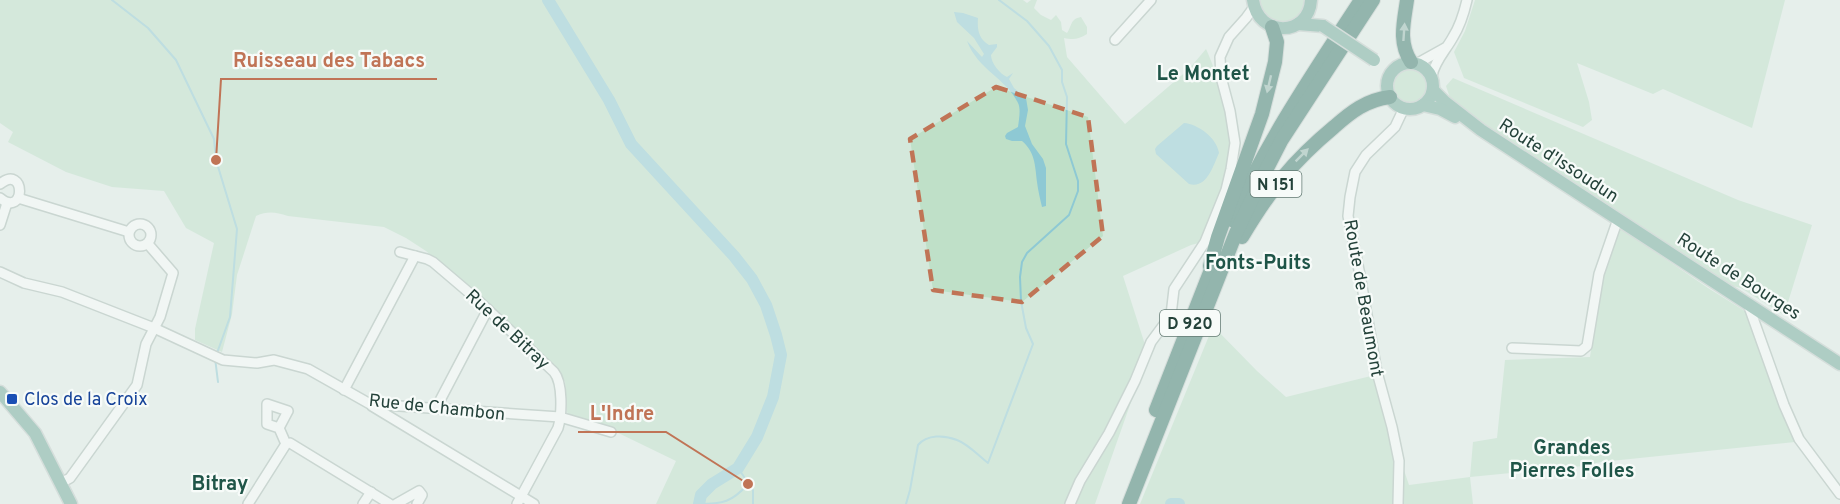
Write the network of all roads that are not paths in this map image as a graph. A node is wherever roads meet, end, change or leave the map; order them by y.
1 (1151, 0) edge
2 (1361, 0) edge
3 (1372, 0) edge
4 (1407, 0) edge
5 (1467, 0) edge
6 (1253, 3) edge
7 (1310, 3) edge
8 (1268, 24) junction
9 (1298, 24) junction
10 (1323, 26) junction
11 (1238, 27) junction
12 (1114, 40) dead end
13 (1445, 48) junction
14 (1374, 60) junction
15 (1410, 63) junction
16 (1432, 76) junction
17 (1387, 83) junction
18 (1433, 90) junction
19 (1390, 98) junction
20 (1423, 105) junction
21 (1404, 108) junction
22 (1481, 130) junction
23 (0, 184) edge
24 (18, 198) junction
25 (4, 201) edge
26 (1618, 219) junction
27 (0, 225) edge
28 (129, 232) junction
29 (148, 244) junction
30 (400, 252) dead end
31 (416, 256) junction
32 (0, 272) edge
33 (1207, 279) junction
34 (1748, 304) junction
35 (488, 309) junction
36 (1205, 311) junction
37 (154, 328) junction
38 (1512, 348) dead end
39 (1840, 364) edge
40 (344, 390) junction
41 (0, 392) edge
42 (370, 404) junction
43 (436, 408) junction
44 (560, 417) junction
45 (279, 429) dead end
46 (611, 432) dead end
47 (286, 444) junction
48 (61, 483) junction
49 (371, 492) junction
50 (1840, 494) edge
51 (519, 500) edge
52 (71, 504) edge
53 (248, 504) edge
54 (363, 504) edge
55 (390, 504) edge
56 (396, 504) edge
57 (417, 504) edge
58 (534, 504) edge
59 (1070, 504) edge
60 (1119, 504) edge
61 (1129, 504) edge
62 (1398, 504) edge

1 - 12 street
2 - 33 highway, D 920
3 - 36 highway, D 920
15 -> 4 highway
5 - 13 street
6 - 8 main road
6 - 11 street
7 - 9 main road
7 - 10 main road
8 - 9 main road
8 - 11 street
8 -> 33 highway, D 920
9 - 10 main road
10 - 14 main road, bridge
11 - 59 street
13 - 15 street
13 - 16 street
14 - 15 main road
14 - 17 main road
15 - 16 main road
15 - 17 main road
16 - 18 main road
17 - 19 main road
18 - 20 main road
18 - 22 main road, Route d'Issoudun
19 - 21 main road
36 -> 19 highway, N 151
20 - 21 main road
20 - 22 main road, Route d'Issoudun
21 - 62 street, Route de Beaumont
22 - 26 main road, Route d'Issoudun
23 - 24 street
24 - 25 street
24 - 28 street
25 - 27 street
26 - 34 main road, Route de Bourges
26 - 38 street
28 - 29 street
28 - 29 street
29 - 37 street
30 - 31 street, Rue de Bitray
31 - 35 street, Rue de Bitray
31 - 40 street
32 - 37 street, Rue de Chambon
33 - 60 highway, D 920
34 - 39 main road, Route de Bourges
34 - 50 street
35 - 43 street
35 - 44 street, Rue de Bitray
36 - 61 highway, D 920
37 - 40 street, Rue de Chambon
37 - 48 street
40 - 42 street, Rue de Chambon
41 - 48 main road
42 - 43 street, Rue de Chambon
42 - 51 street
43 - 44 street, Rue de Chambon
44 - 46 street, Rue de Chambon
44 - 51 street, Rue de Bitray
45 - 47 street
47 - 49 street
47 - 53 street
48 - 52 main road
49 - 54 street
49 - 55 street
51 - 58 street
56 - 57 street

